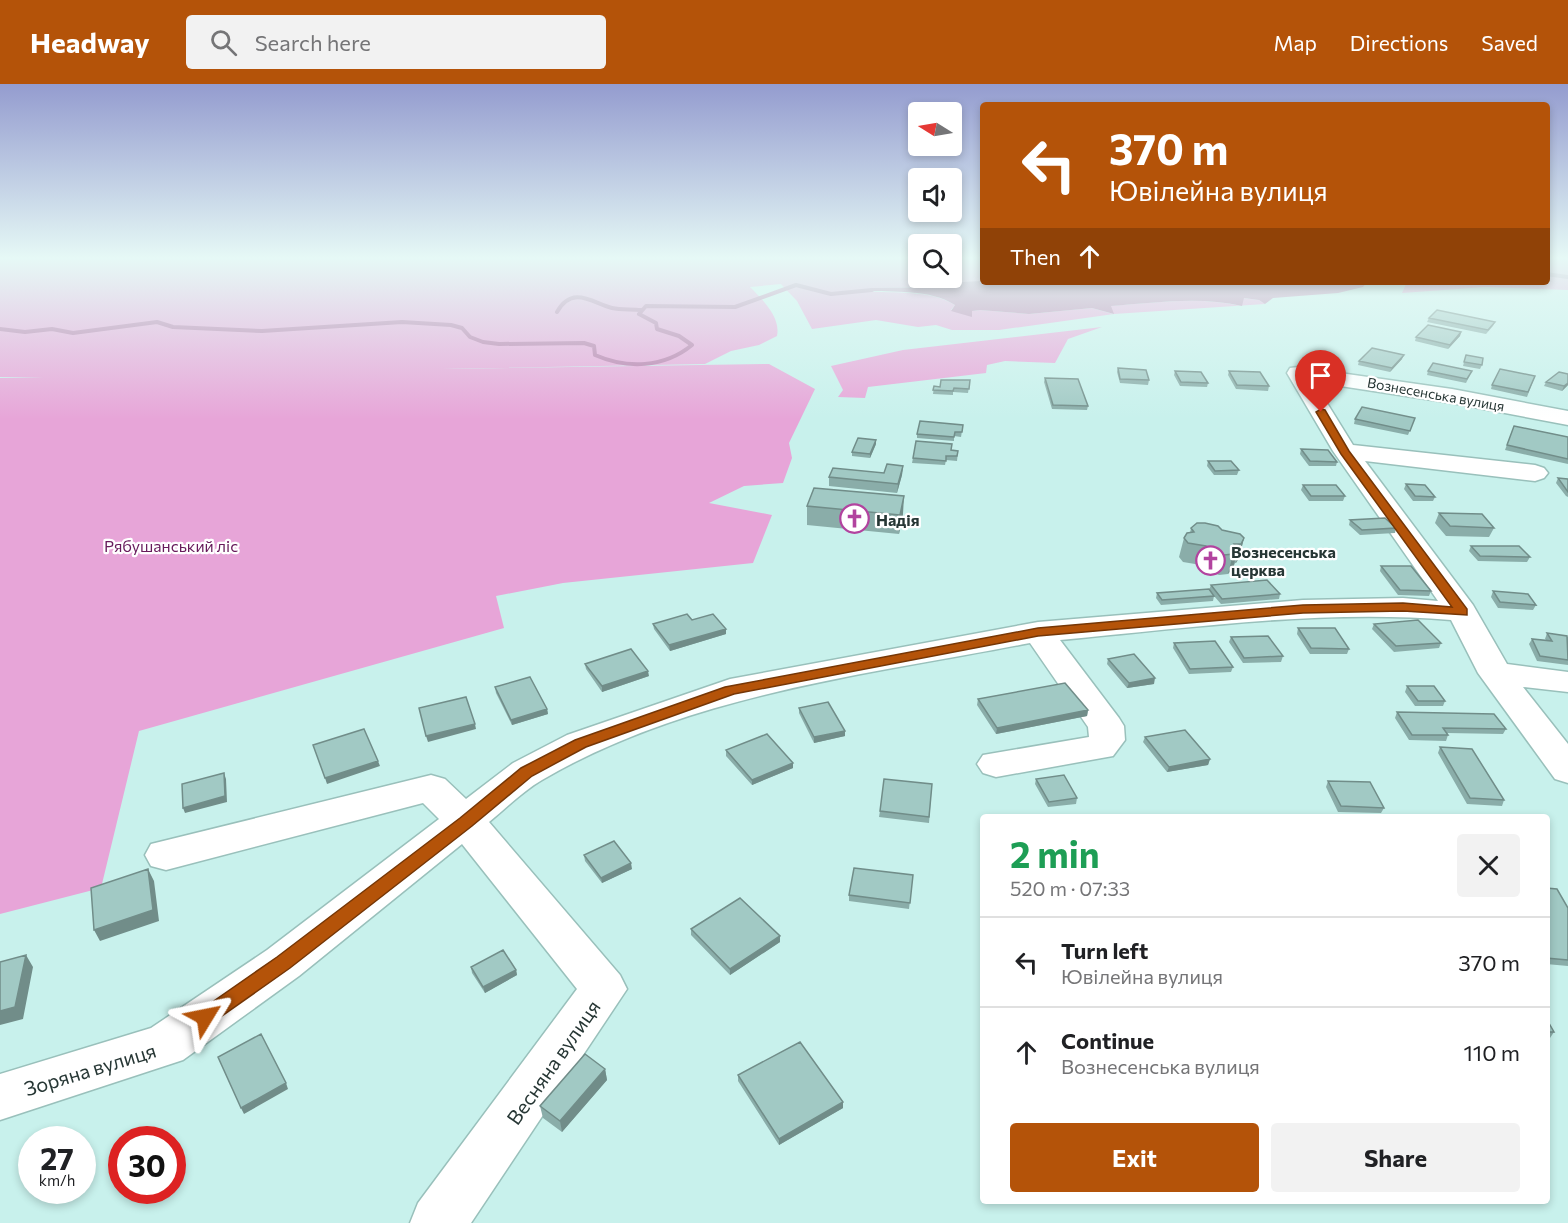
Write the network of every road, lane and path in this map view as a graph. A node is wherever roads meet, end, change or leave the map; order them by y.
1 (1568, 418) edge
2 (1345, 451) junction
3 (1535, 473) dead end
4 (1462, 612) junction
5 (1038, 632) junction
6 (1495, 673) junction
7 (1568, 682) edge
8 (996, 764) dead end
9 (1568, 770) edge
10 (466, 822) junction
11 (165, 855) dead end
12 (0, 1097) edge
13 (438, 1223) edge

1 - 2 street, Вознесенська вулиця
2 - 3 street
2 - 4 street
4 - 5 street, Зоряна вулиця
4 - 6 street
5 - 8 street
5 - 10 street, Зоряна вулиця
6 - 7 street
6 - 9 street
10 - 11 street
10 - 12 street, Зоряна вулиця
10 - 13 street, Весняна вулиця

